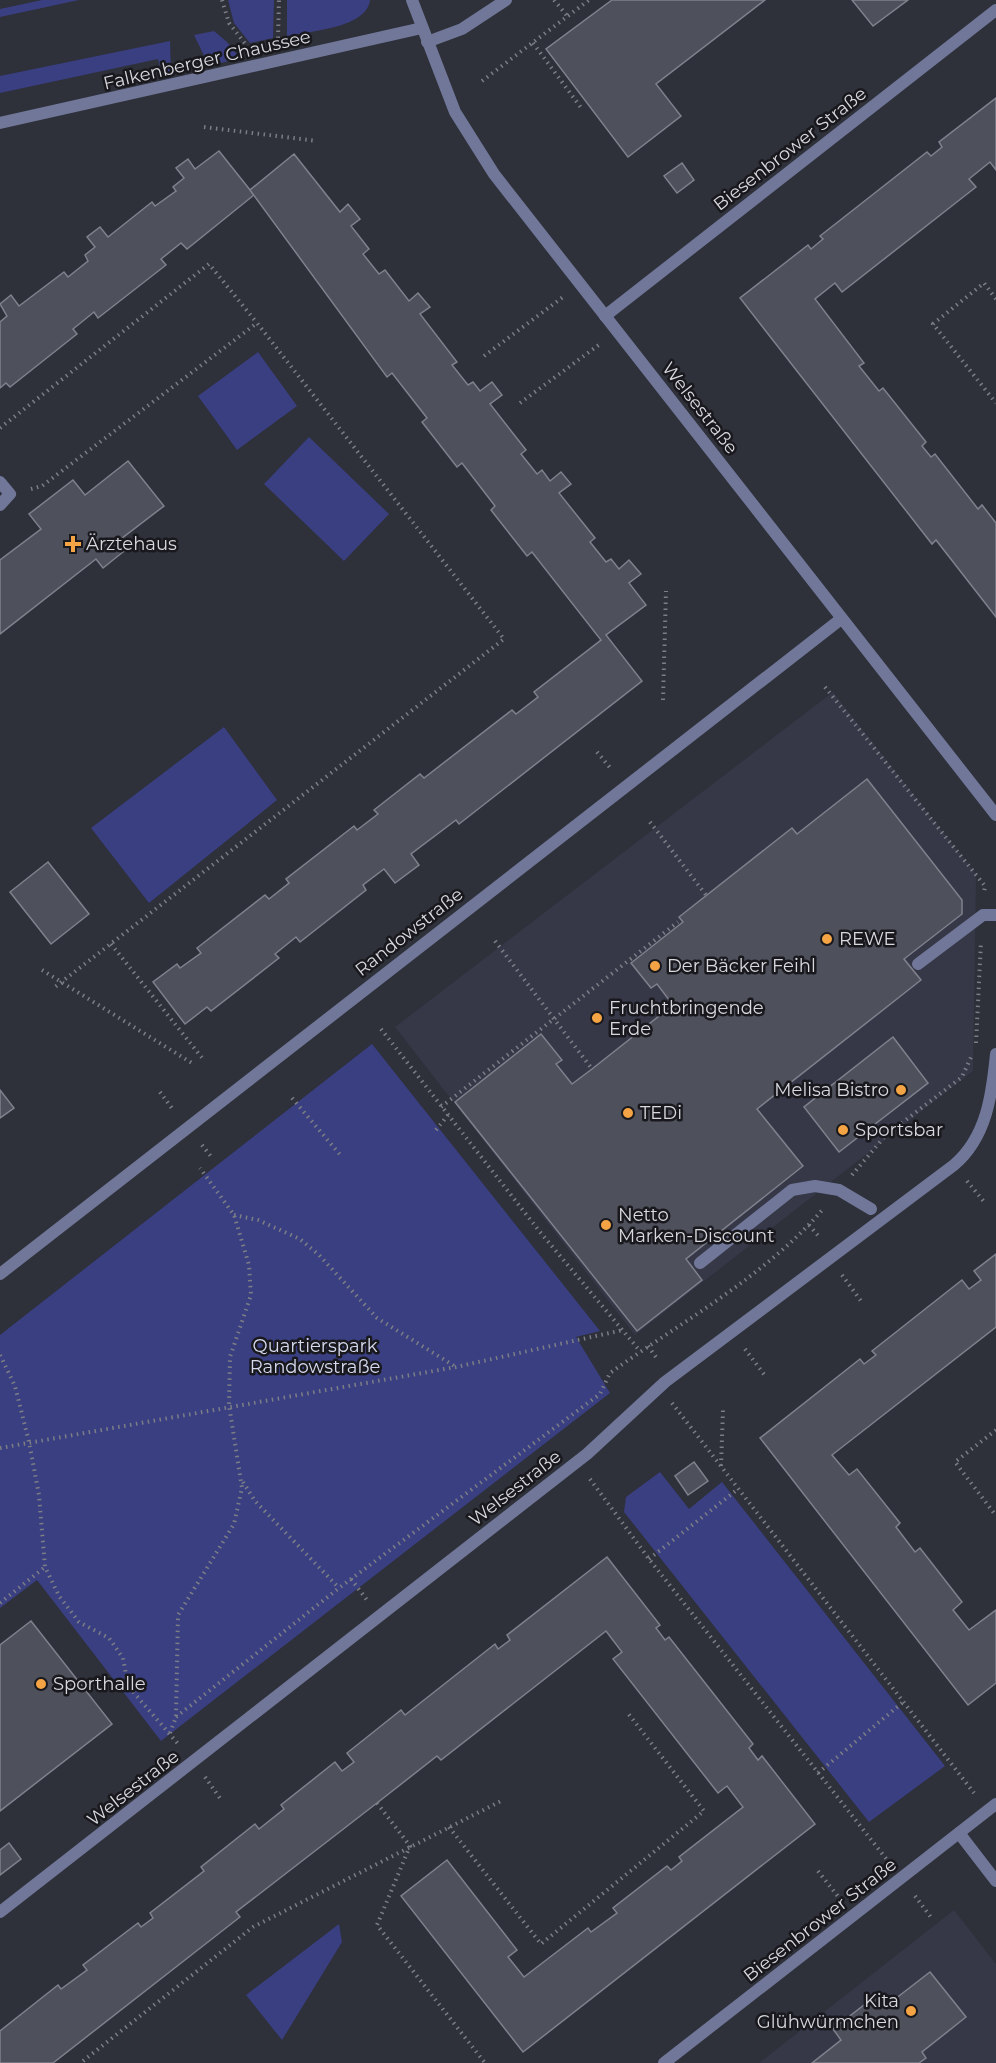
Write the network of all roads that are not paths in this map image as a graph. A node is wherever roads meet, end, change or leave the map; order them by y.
1 (412, 0) edge
2 (506, 0) edge
3 (996, 10) edge
4 (422, 28) junction
5 (427, 42) junction
6 (0, 123) edge
7 (605, 316) junction
8 (0, 482) edge
9 (0, 505) edge
10 (841, 619) junction
11 (996, 815) edge
12 (996, 915) edge
13 (918, 964) dead end
14 (996, 1054) edge
15 (871, 1209) dead end
16 (700, 1263) dead end
17 (0, 1274) edge
18 (992, 1807) edge
19 (959, 1833) junction
20 (996, 1881) edge
21 (0, 1912) edge
22 (664, 2063) edge

1 - 4 street, Welsestraße
2 - 5 street
3 - 7 street, Biesenbrower Straße
4 - 5 street, Welsestraße
4 - 6 street, Falkenberger Chaussee
5 - 7 street, Welsestraße
7 - 10 street, Welsestraße
8 - 9 street
10 - 11 street, Welsestraße
10 - 17 street, Randowstraße
12 - 13 street
14 - 21 street, Welsestraße
15 - 16 street
18 - 19 street, Biesenbrower Straße
19 - 20 street
19 - 22 street, Biesenbrower Straße

